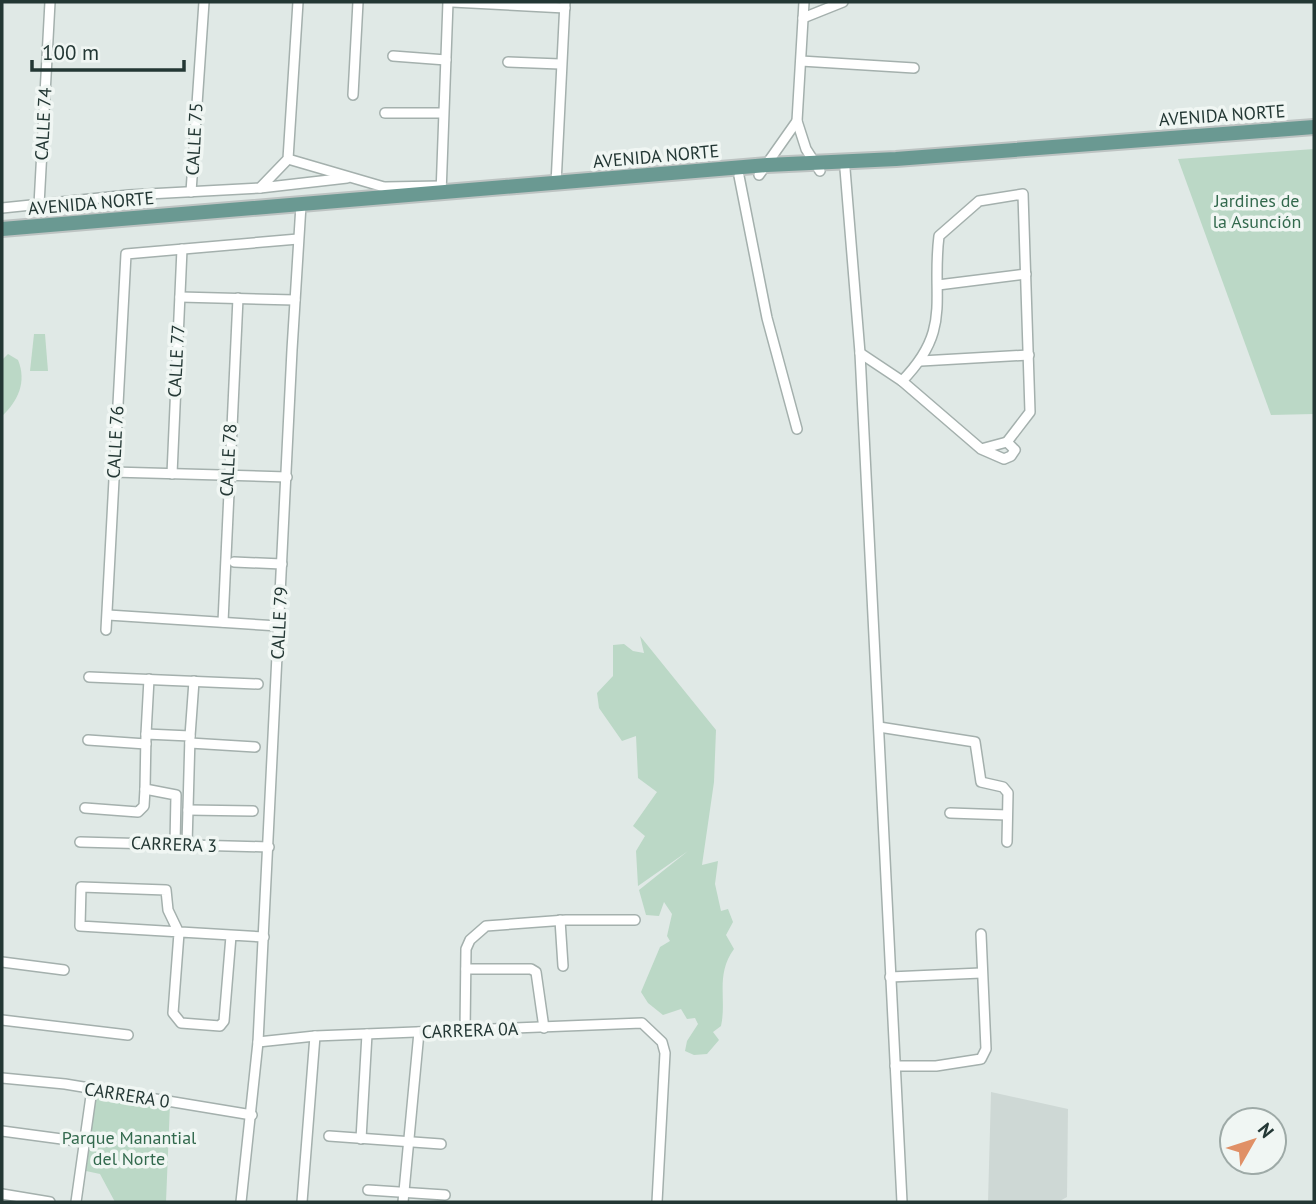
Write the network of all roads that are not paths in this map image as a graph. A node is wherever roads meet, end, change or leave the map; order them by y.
1 (50, 2) edge
2 (204, 2) edge
3 (298, 2) edge
4 (358, 2) edge
5 (450, 2) edge
6 (804, 2) edge
7 (843, 2) edge
8 (565, 5) edge
9 (803, 18) junction
10 (393, 56) dead end
11 (446, 60) junction
12 (801, 61) junction
13 (508, 62) dead end
14 (561, 64) junction
15 (914, 68) dead end
16 (353, 95) dead end
17 (385, 113) dead end
18 (443, 113) junction
19 (797, 121) junction
20 (1314, 127) edge
21 (1314, 135) edge
22 (288, 159) junction
23 (818, 167) junction
24 (845, 169) junction
25 (763, 170) junction
26 (739, 176) junction
27 (347, 178) junction
28 (556, 184) junction
29 (384, 187) junction
30 (260, 188) junction
31 (441, 190) junction
32 (191, 192) junction
33 (402, 197) junction
34 (39, 205) junction
35 (2, 208) edge
36 (301, 209) junction
37 (2, 229) edge
38 (2, 238) edge
39 (298, 239) junction
40 (183, 249) junction
41 (1026, 274) junction
42 (938, 285) junction
43 (180, 297) junction
44 (238, 298) junction
45 (295, 300) junction
46 (860, 353) junction
47 (1029, 355) junction
48 (921, 361) junction
49 (902, 381) junction
50 (797, 429) dead end
51 (1007, 442) junction
52 (981, 449) junction
53 (113, 472) junction
54 (172, 474) junction
55 (228, 475) junction
56 (287, 477) junction
57 (234, 562) dead end
58 (282, 564) junction
59 (108, 615) junction
60 (223, 622) junction
61 (279, 626) junction
62 (106, 630) dead end
63 (89, 677) dead end
64 (149, 679) junction
65 (194, 681) junction
66 (258, 684) dead end
67 (879, 727) junction
68 (146, 739) junction
69 (190, 739) junction
70 (88, 740) dead end
71 (255, 747) dead end
72 (145, 789) junction
73 (85, 808) dead end
74 (188, 810) junction
75 (253, 811) dead end
76 (950, 813) dead end
77 (1007, 815) junction
78 (80, 842) dead end
79 (1007, 842) dead end
80 (175, 844) junction
81 (187, 845) junction
82 (269, 847) junction
83 (560, 920) junction
84 (635, 920) dead end
85 (179, 933) junction
86 (981, 934) dead end
87 (231, 936) junction
88 (264, 937) junction
89 (2, 962) edge
90 (563, 965) dead end
91 (466, 969) junction
92 (64, 971) dead end
93 (981, 973) junction
94 (890, 977) junction
95 (2, 1020) edge
96 (544, 1028) junction
97 (419, 1032) junction
98 (465, 1032) junction
99 (367, 1034) junction
100 (128, 1035) dead end
101 (315, 1036) junction
102 (258, 1042) junction
103 (895, 1066) junction
104 (2, 1078) edge
105 (92, 1089) junction
106 (252, 1115) junction
107 (2, 1131) edge
108 (329, 1136) dead end
109 (361, 1139) junction
110 (85, 1142) junction
111 (409, 1142) junction
112 (441, 1144) dead end
113 (368, 1189) dead end
114 (404, 1191) junction
115 (2, 1194) edge
116 (445, 1195) dead end
117 (50, 1202) edge
118 (76, 1202) edge
119 (241, 1202) edge
120 (302, 1202) edge
121 (403, 1202) edge
122 (657, 1202) edge
123 (902, 1202) edge

1 - 34 street, CALLE 74
2 - 32 street, CALLE 75
3 - 22 street
4 - 16 street
5 - 8 street
5 - 11 street
6 - 9 street
7 - 9 street
8 - 14 street
9 - 12 street
10 - 11 street
11 - 18 street
12 - 15 street
12 - 19 street
13 - 14 street
14 - 28 street
17 - 18 street
18 - 31 street
19 - 23 street
19 - 25 street
20 - 23 main road, AVENIDA NORTE
21 - 24 main road, AVENIDA NORTE
22 - 27 street
22 - 30 street
23 - 24 main road, AVENIDA NORTE
23 - 25 main road, AVENIDA NORTE
24 - 46 street
25 - 26 main road, AVENIDA NORTE
25 - 28 main road, AVENIDA NORTE
26 - 36 main road, AVENIDA NORTE
26 - 50 street
27 - 29 street
27 - 30 street
28 - 31 main road, AVENIDA NORTE
29 - 31 street
29 - 33 street
30 - 32 street
31 - 33 main road, AVENIDA NORTE
32 - 34 street
33 - 36 main road, AVENIDA NORTE
34 - 35 street
36 - 37 main road, AVENIDA NORTE
36 - 38 main road, AVENIDA NORTE
36 - 39 street, CALLE 79
39 - 40 street
39 - 45 street, CALLE 79
40 - 43 street, CALLE 77
40 - 53 street, CALLE 76
41 - 42 street
41 - 42 street
41 - 47 street
42 - 48 street
43 - 44 street
43 - 54 street, CALLE 77
44 - 45 street
44 - 55 street, CALLE 78
45 - 56 street, CALLE 79
46 - 49 street
46 - 67 street
47 - 48 street
47 - 51 street
48 - 49 street
49 - 52 street
51 - 52 street
51 - 52 street
53 - 54 street
53 - 59 street, CALLE 76
54 - 55 street
55 - 56 street
55 - 60 street, CALLE 78
56 - 58 street, CALLE 79
57 - 58 street
58 - 61 street, CALLE 79
59 - 60 street
59 - 62 street, CALLE 76
60 - 61 street
61 - 82 street, CALLE 79
63 - 64 street
64 - 65 street
64 - 68 street
65 - 66 street
65 - 69 street
67 - 77 street
67 - 94 street
68 - 69 street
68 - 70 street
68 - 72 street
69 - 71 street
69 - 74 street
72 - 73 street
72 - 80 street
74 - 75 street
74 - 81 street
76 - 77 street
77 - 79 street
78 - 80 street, CARRERA 3
80 - 81 street, CARRERA 3
81 - 82 street, CARRERA 3
82 - 88 street, CALLE 79
83 - 84 street
83 - 90 street
83 - 91 street
85 - 85 street
85 - 87 street
85 - 87 street
86 - 93 street
87 - 88 street
88 - 102 street, CALLE 79
89 - 92 street
91 - 96 street
91 - 98 street
93 - 94 street
93 - 103 street
94 - 103 street
95 - 100 street
96 - 98 street, CARRERA 0A
96 - 122 street, CARRERA 0A
97 - 98 street, CARRERA 0A
97 - 99 street, CARRERA 0A
97 - 111 street
99 - 101 street, CARRERA 0A
99 - 109 street
101 - 102 street, CARRERA 0A
101 - 120 street
102 - 106 street, CALLE 79
103 - 123 street
104 - 105 street, CARRERA 0
105 - 106 street, CARRERA 0
105 - 110 street
106 - 119 street, CALLE 79
107 - 110 street
108 - 109 street
109 - 111 street
110 - 118 street
111 - 112 street
111 - 114 street
113 - 114 street
114 - 116 street
114 - 121 street
115 - 117 street

